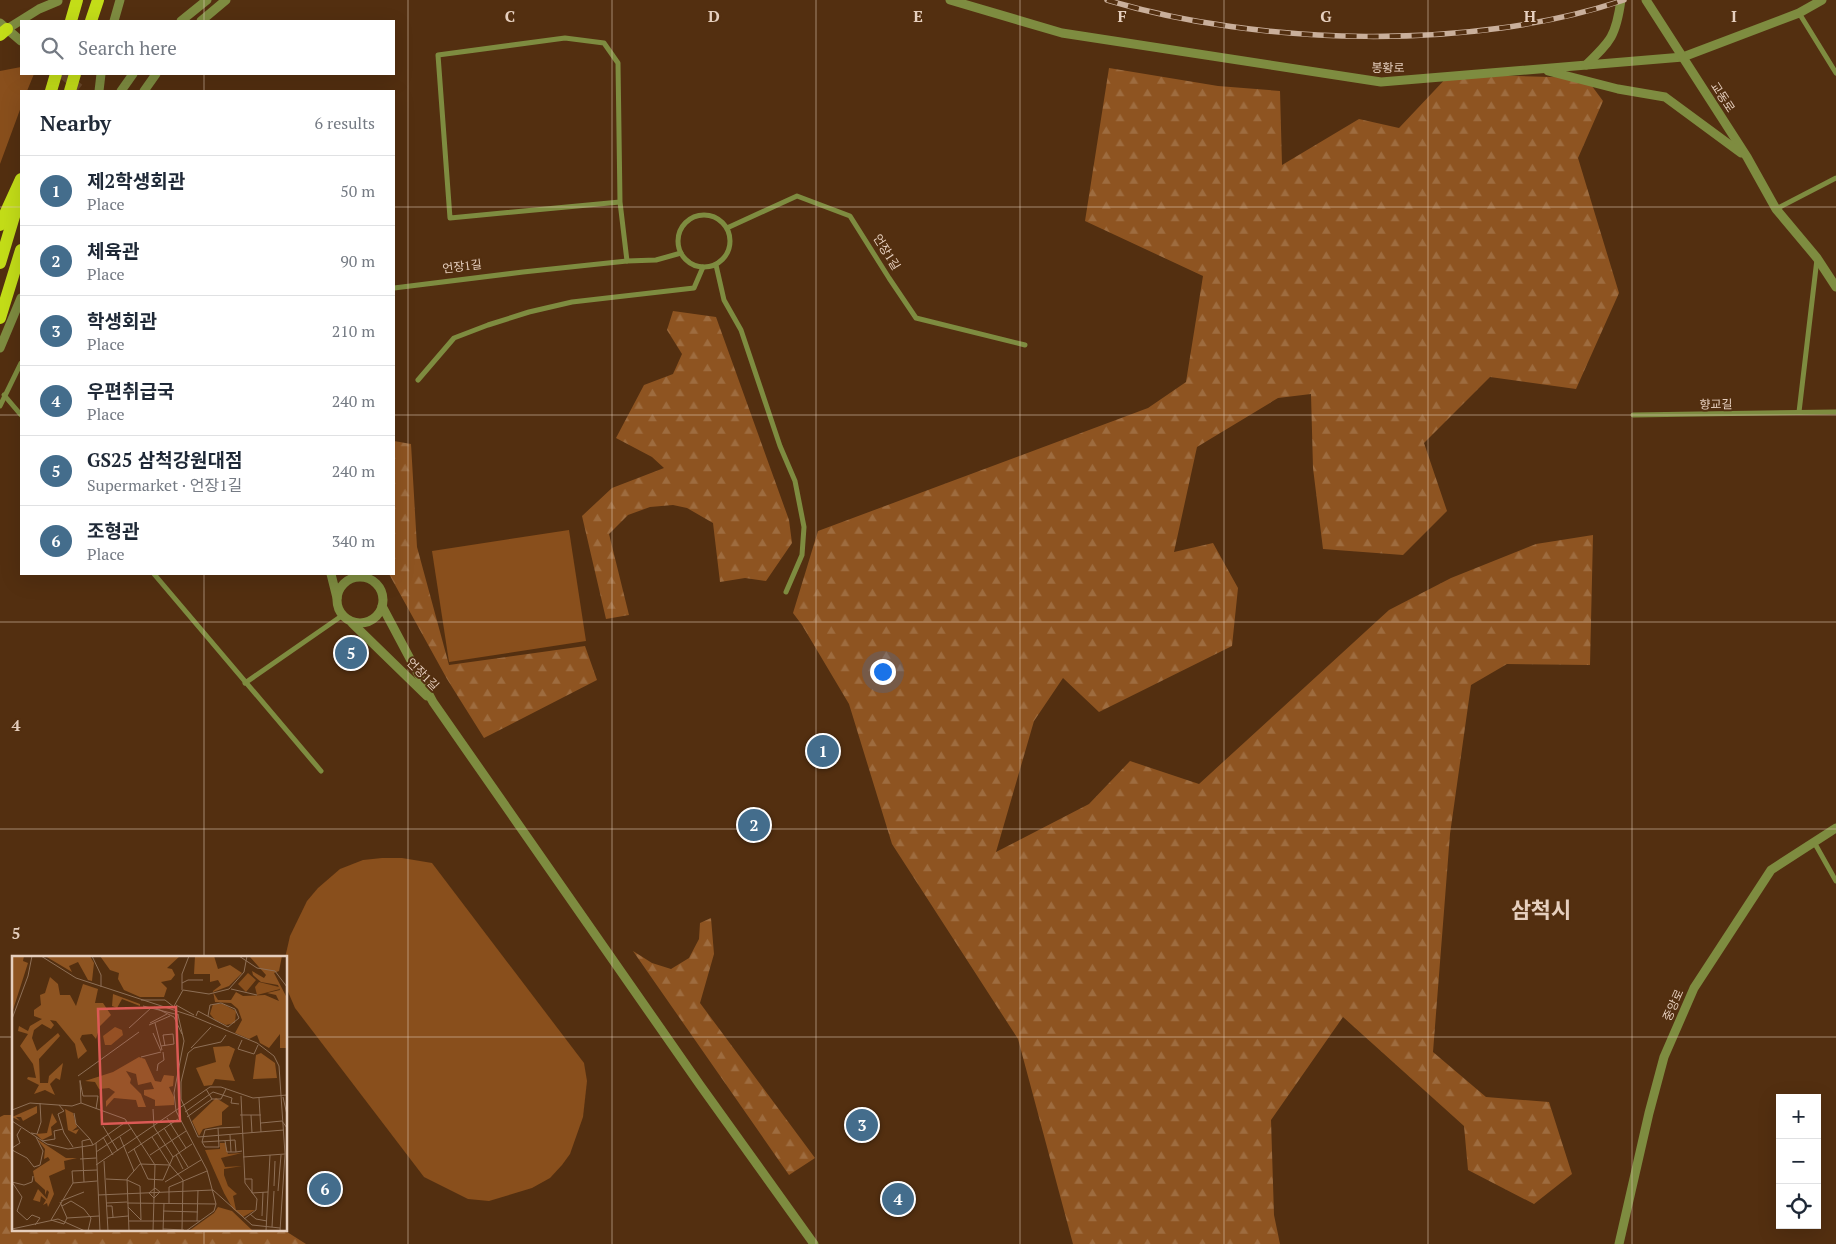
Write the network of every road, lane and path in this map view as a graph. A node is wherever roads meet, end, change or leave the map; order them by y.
1 (77, 0) edge
2 (98, 0) edge
3 (120, 0) edge
4 (207, 0) edge
5 (226, 0) edge
6 (950, 0) edge
7 (1621, 0) edge
8 (1646, 0) edge
9 (1822, 0) edge
10 (58, 1) dead end
11 (1799, 13) junction
12 (115, 19) edge
13 (71, 20) edge
14 (91, 20) edge
15 (182, 20) edge
16 (202, 20) edge
17 (2, 30) edge
18 (20, 40) edge
19 (1682, 57) junction
20 (1586, 65) junction
21 (1541, 69) junction
22 (1836, 74) edge
23 (56, 75) edge
24 (75, 75) edge
25 (100, 75) edge
26 (132, 75) edge
27 (155, 75) edge
28 (51, 90) edge
29 (70, 90) edge
30 (99, 90) edge
31 (122, 90) edge
32 (145, 90) edge
33 (1747, 157) junction
34 (1836, 178) edge
35 (20, 180) edge
36 (20, 196) edge
37 (620, 202) junction
38 (1776, 209) junction
39 (0, 225) edge
40 (727, 228) junction
41 (20, 253) edge
42 (681, 253) junction
43 (1817, 258) junction
44 (627, 261) junction
45 (0, 263) edge
46 (716, 264) junction
47 (703, 267) junction
48 (1836, 287) edge
49 (395, 288) edge
50 (20, 300) edge
51 (0, 318) edge
52 (1025, 345) dead end
53 (0, 348) edge
54 (20, 365) edge
55 (418, 380) dead end
56 (4, 395) junction
57 (0, 406) edge
58 (1799, 412) junction
59 (1836, 412) edge
60 (20, 414) edge
61 (1633, 416) dead end
62 (155, 575) edge
63 (332, 575) edge
64 (362, 576) edge
65 (786, 592) dead end
66 (337, 598) junction
67 (382, 606) junction
68 (343, 616) junction
69 (352, 622) junction
70 (245, 683) junction
71 (433, 702) junction
72 (321, 771) dead end
73 (1836, 828) edge
74 (1813, 842) junction
75 (1836, 881) edge
76 (814, 1244) edge
77 (1619, 1244) edge

1 - 13 main road
2 - 14 main road
3 - 12 street
4 - 15 street
5 - 16 street
6 - 21 street, 봉황로
7 - 20 street
8 - 19 street, 교동로
9 - 11 street, 봉황로
10 - 17 street
11 - 19 street, 봉황로
11 - 22 street
17 - 18 street
19 - 20 street, 봉황로
19 - 33 street, 교동로
20 - 21 street, 봉황로
21 - 33 street
23 - 28 main road
24 - 29 main road
25 - 30 street
26 - 31 street
27 - 32 street
33 - 38 street, 교동로
34 - 38 street
35 - 39 main road
36 - 45 main road
37 - 37 street
37 - 44 street
38 - 43 street, 교동로
40 - 42 street
40 - 46 street
40 - 52 street, 언장1길
41 - 51 main road
42 - 44 street, 언장1길
42 - 47 street
43 - 48 street, 교동로
43 - 58 street
44 - 49 street, 언장1길
46 - 47 street
46 - 65 street
47 - 55 street
50 - 53 street
54 - 56 street
56 - 57 street
56 - 60 street
58 - 59 street, 향교길
58 - 61 street, 향교길
62 - 70 street
63 - 66 street
64 - 66 street
64 - 67 street
66 - 68 street
67 - 69 street
67 - 71 street, 언장1길
68 - 69 street
68 - 70 street
69 - 71 street, 언장1길
70 - 72 street
71 - 76 street, 언장1길
73 - 74 street, 중앙로
74 - 75 street
74 - 77 street, 중앙로

